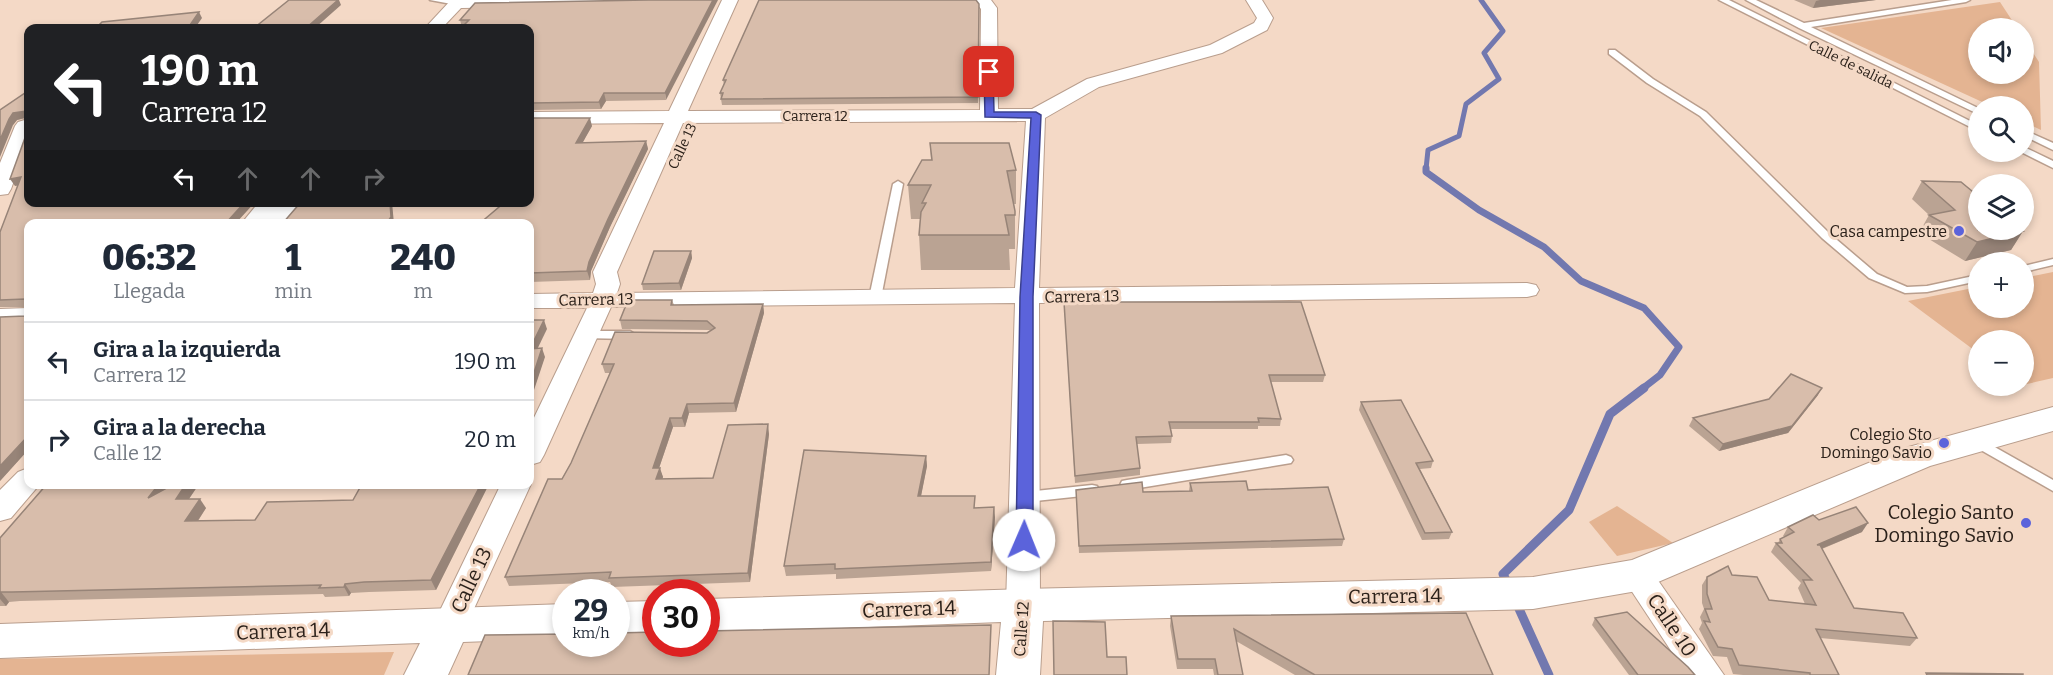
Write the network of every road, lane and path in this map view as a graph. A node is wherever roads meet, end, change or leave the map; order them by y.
1 (434, 0) edge
2 (649, 0) edge
3 (730, 0) edge
4 (746, 0) edge
5 (982, 0) edge
6 (1254, 0) edge
7 (1724, 0) edge
8 (1750, 0) edge
9 (1966, 0) edge
10 (467, 1) edge
11 (438, 24) edge
12 (453, 24) edge
13 (1802, 26) junction
14 (1780, 29) junction
15 (1612, 52) dead end
16 (1968, 106) edge
17 (989, 115) junction
18 (1036, 115) junction
19 (686, 117) junction
20 (534, 118) edge
21 (1968, 123) edge
22 (24, 133) edge
23 (2034, 138) edge
24 (2053, 147) edge
25 (2034, 155) edge
26 (2053, 165) edge
27 (898, 184) dead end
28 (0, 189) edge
29 (267, 207) edge
30 (289, 207) edge
31 (256, 219) edge
32 (278, 219) edge
33 (2053, 262) edge
34 (2034, 267) edge
35 (1968, 280) edge
36 (1527, 290) dead end
37 (606, 292) junction
38 (1027, 297) junction
39 (875, 298) junction
40 (534, 301) edge
41 (24, 315) edge
42 (0, 316) edge
43 (586, 335) junction
44 (642, 336) edge
45 (2053, 420) edge
46 (1977, 442) junction
47 (534, 446) edge
48 (1286, 460) dead end
49 (24, 483) edge
50 (2053, 486) edge
51 (514, 489) edge
52 (1025, 498) junction
53 (0, 510) edge
54 (1637, 575) junction
55 (1023, 605) junction
56 (720, 616) edge
57 (552, 621) edge
58 (450, 625) junction
59 (0, 641) edge
60 (426, 675) edge
61 (1018, 675) edge
62 (1706, 675) edge

1 - 10 lane
2 - 10 street
3 - 19 street, Calle 13
4 - 19 street, Calle 13
5 - 17 street
6 - 18 street, Carrera 12
7 - 14 lane, Calle de salida
8 - 13 lane
9 - 13 lane
10 - 11 street
10 - 12 street
13 - 14 lane
13 - 16 lane
14 - 21 lane, Calle de salida
15 - 35 lane
17 - 18 street, Carrera 12
17 - 19 street, Carrera 12
18 - 38 street, Calle 12
19 - 20 street, Carrera 12
19 - 37 street, Calle 13
22 - 28 street
23 - 24 lane
25 - 26 lane
27 - 39 lane
29 - 31 street
30 - 32 street
33 - 34 lane
36 - 38 street, Carrera 13
37 - 39 street, Carrera 13
37 - 40 street, Carrera 13
37 - 43 street, Calle 13
38 - 39 street, Carrera 13
38 - 52 street, Calle 12
41 - 42 street
43 - 44 lane
43 - 47 street, Calle 13
45 - 46 street, Carrera 14
46 - 50 lane
46 - 54 street, Carrera 14
48 - 52 lane
49 - 53 street
51 - 58 street, Calle 13
52 - 55 street, Calle 12
54 - 55 street, Carrera 14
54 - 62 street, Calle 10
55 - 56 street, Carrera 14
55 - 61 street, Calle 12
57 - 58 street, Carrera 14
58 - 59 street, Carrera 14
58 - 60 street, Calle 13

